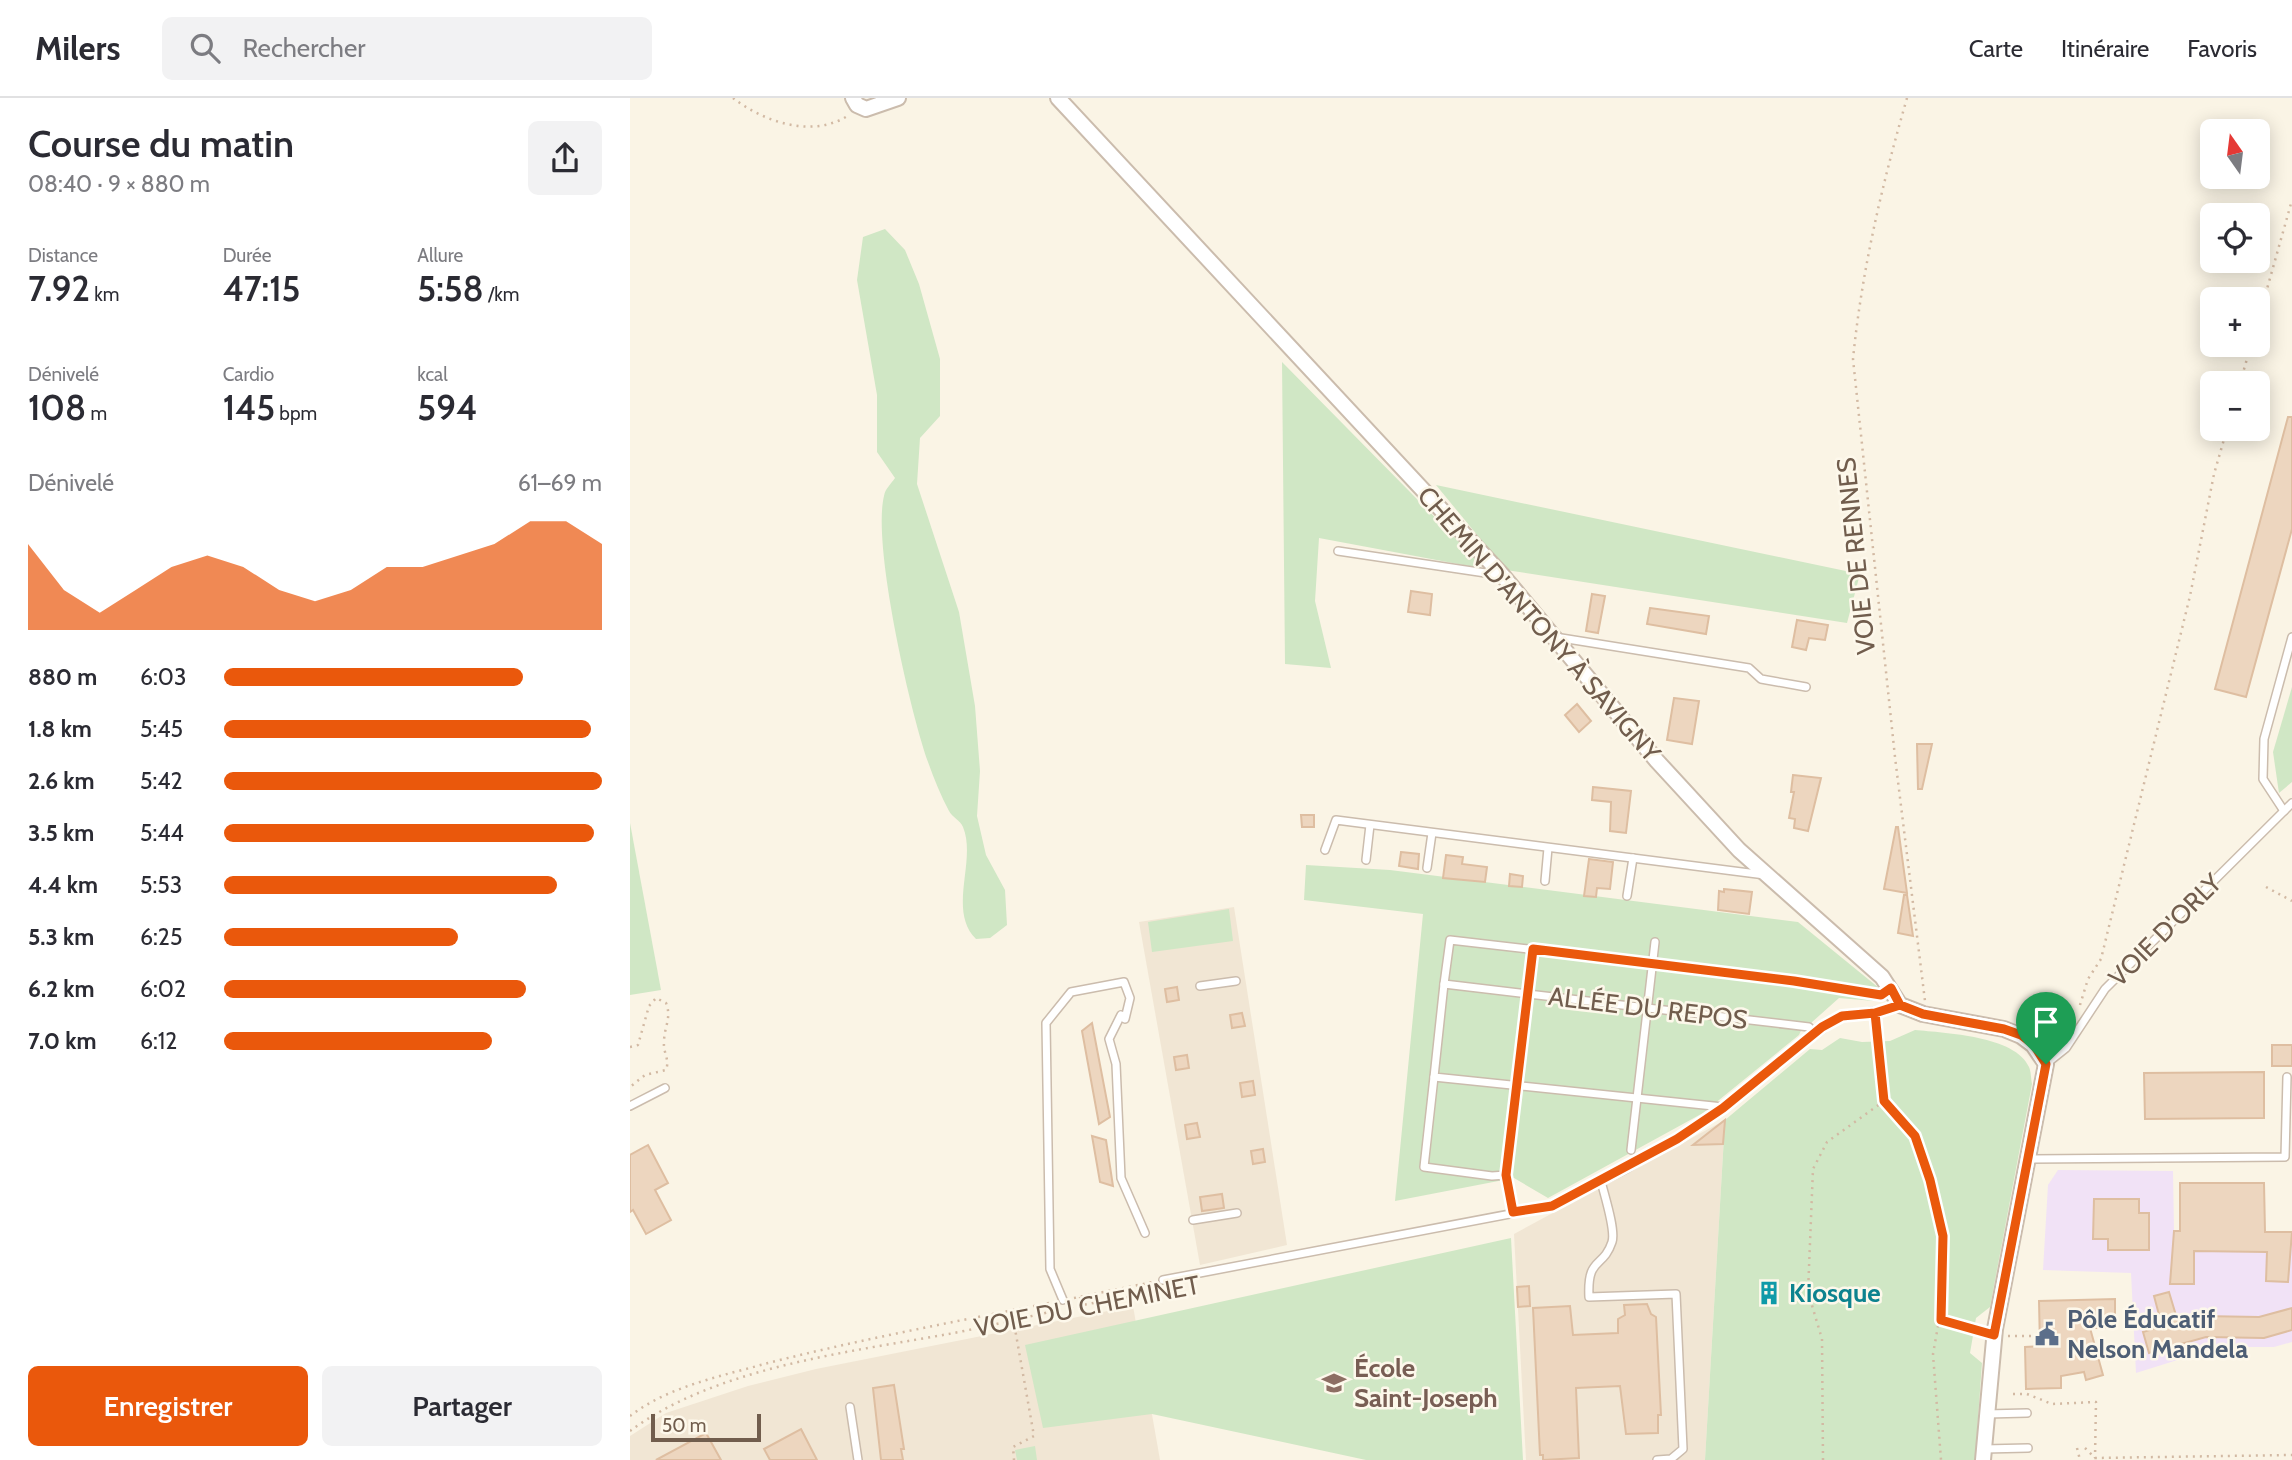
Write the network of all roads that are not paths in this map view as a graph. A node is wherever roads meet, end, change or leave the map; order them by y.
1 (898, 98) edge
2 (1058, 98) edge
3 (857, 103) edge
4 (1338, 551) dead end
5 (1503, 576) junction
6 (1554, 637) junction
7 (2292, 637) edge
8 (1806, 687) dead end
9 (2292, 803) edge
10 (2284, 811) junction
11 (1370, 825) junction
12 (1432, 833) junction
13 (1548, 848) junction
14 (1325, 850) dead end
15 (1633, 858) junction
16 (1366, 860) dead end
17 (1427, 869) dead end
18 (1765, 875) junction
19 (1545, 881) dead end
20 (1627, 896) dead end
21 (1655, 942) dead end
22 (1533, 949) junction
23 (1653, 963) junction
24 (1236, 981) dead end
25 (1444, 984) junction
26 (1200, 986) dead end
27 (1891, 988) junction
28 (1528, 993) junction
29 (1900, 1005) junction
30 (1647, 1007) junction
31 (1814, 1033) junction
32 (2046, 1064) junction
33 (1434, 1077) junction
34 (2287, 1077) dead end
35 (1516, 1086) junction
36 (666, 1088) dead end
37 (1637, 1100) junction
38 (630, 1107) edge
39 (1723, 1108) junction
40 (1631, 1150) dead end
41 (2028, 1159) junction
42 (1506, 1175) junction
43 (1601, 1181) junction
44 (1513, 1212) junction
45 (1237, 1213) dead end
46 (1193, 1220) dead end
47 (1145, 1233) dead end
48 (1163, 1280) road end
49 (1063, 1300) road end
50 (850, 1407) dead end
51 (2027, 1413) dead end
52 (1987, 1414) junction
53 (2028, 1448) dead end
54 (1984, 1455) edge
55 (858, 1460) edge
56 (1657, 1460) edge

1 - 3 street
2 - 5 street, CHEMIN D'ANTONY À SAVIGNY
4 - 5 lane
5 - 6 street, CHEMIN D'ANTONY À SAVIGNY
6 - 8 lane
6 - 18 street, CHEMIN D'ANTONY À SAVIGNY
7 - 10 lane
9 - 10 lane, VOIE D'ORLY
10 - 32 lane, VOIE D'ORLY
11 - 12 lane
11 - 14 lane
11 - 16 lane
12 - 13 lane
12 - 17 lane
13 - 15 lane
13 - 19 lane
15 - 18 lane
15 - 20 lane
18 - 27 street, CHEMIN D'ANTONY À SAVIGNY
21 - 23 lane
22 - 23 lane
22 - 25 lane
22 - 28 lane
23 - 27 lane
23 - 30 lane
24 - 26 lane
25 - 28 lane, ALLÉE DU REPOS
25 - 33 lane
27 - 29 street, CHEMIN D'ANTONY À SAVIGNY
28 - 30 lane, ALLÉE DU REPOS
28 - 35 lane
29 - 31 lane, VOIE DU CHEMINET
29 - 32 street
30 - 31 lane, ALLÉE DU REPOS
30 - 37 lane
31 - 39 lane, VOIE DU CHEMINET
32 - 41 street
33 - 35 lane
33 - 42 lane
34 - 41 lane
35 - 37 lane
35 - 42 lane
36 - 38 lane
37 - 39 lane
37 - 40 lane
39 - 43 lane, VOIE DU CHEMINET
41 - 52 street
42 - 44 lane
43 - 44 lane, VOIE DU CHEMINET
43 - 56 lane
44 - 48 lane, VOIE DU CHEMINET
45 - 46 lane
47 - 49 lane
50 - 55 lane
51 - 52 lane
52 - 54 street
53 - 54 lane

